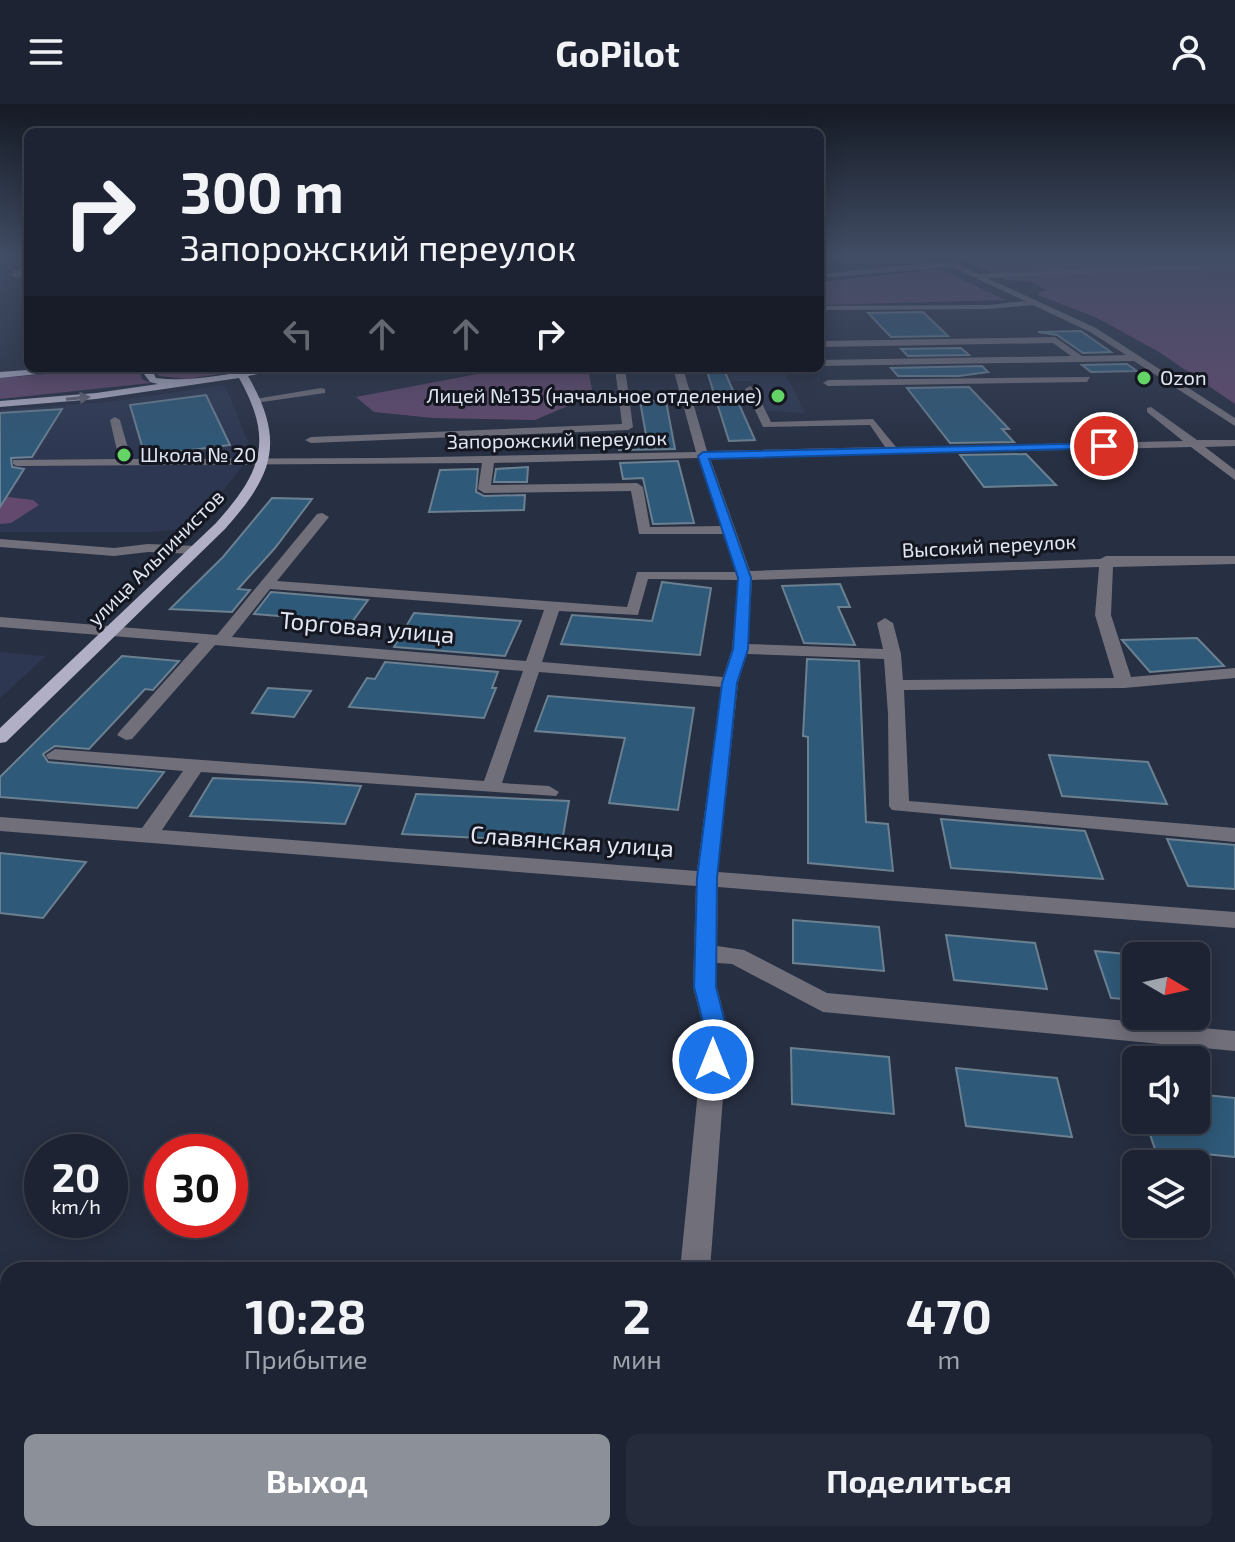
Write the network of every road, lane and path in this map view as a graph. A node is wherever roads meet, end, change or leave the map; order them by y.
1 (1078, 323) edge
2 (824, 344) edge
3 (1139, 358) junction
4 (1080, 359) junction
5 (897, 362) junction
6 (824, 363) edge
7 (39, 372) edge
8 (150, 372) edge
9 (261, 372) edge
10 (621, 372) edge
11 (679, 372) edge
12 (0, 375) edge
13 (242, 375) junction
14 (1087, 379) dead end
15 (913, 382) junction
16 (828, 383) dead end
17 (185, 384) junction
18 (750, 389) dead end
19 (321, 391) dead end
20 (255, 400) junction
21 (0, 404) edge
22 (1151, 410) dead end
23 (115, 420) dead end
24 (1235, 423) edge
25 (389, 439) junction
26 (775, 439) junction
27 (311, 440) dead end
28 (1235, 443) edge
29 (1195, 444) junction
30 (893, 451) junction
31 (703, 456) junction
32 (489, 459) junction
33 (17, 462) dead end
34 (381, 462) junction
35 (126, 463) junction
36 (264, 463) junction
37 (1235, 476) edge
38 (322, 517) dead end
39 (730, 530) junction
40 (0, 543) edge
41 (196, 550) junction
42 (1106, 560) junction
43 (1235, 560) edge
44 (745, 578) junction
45 (269, 585) junction
46 (553, 605) junction
47 (0, 622) edge
48 (885, 623) dead end
49 (112, 632) junction
50 (216, 639) junction
51 (740, 649) junction
52 (893, 654) junction
53 (531, 666) junction
54 (1235, 673) edge
55 (730, 683) junction
56 (1124, 683) junction
57 (896, 685) junction
58 (126, 735) dead end
59 (0, 738) edge
60 (55, 755) dead end
61 (196, 766) junction
62 (491, 788) junction
63 (549, 792) dead end
64 (0, 824) edge
65 (1235, 835) edge
66 (147, 836) junction
67 (707, 878) junction
68 (1235, 920) edge
69 (704, 953) junction
70 (1235, 1041) edge
71 (696, 1262) edge

1 - 3 street
2 - 4 street
3 - 4 street
3 - 24 street
4 - 5 street
5 - 6 street
5 - 15 street
7 - 12 main road
8 - 17 main road
9 - 13 main road
10 - 25 street
11 - 31 street
13 - 17 main road
13 - 20 main road
14 - 15 street
15 - 16 street
21 -> 17 main road
18 - 26 street
19 - 20 street
20 - 36 main road
22 - 29 street
23 - 35 street
25 - 27 street
25 - 34 street
26 - 30 street, Запорожский переулок
26 - 30 street
26 - 31 street, Запорожский переулок
28 - 29 street, Запорожский переулок
29 - 30 street, Запорожский переулок
29 - 37 street
31 - 32 street, Запорожский переулок
31 - 39 street
32 - 34 street, Запорожский переулок
32 - 39 street
33 - 35 street, Запорожский переулок
34 - 36 street, Запорожский переулок
35 - 36 street, Запорожский переулок
36 - 41 main road, улица Альпинистов
38 - 45 street
39 - 44 street
40 - 41 street
41 - 49 main road, улица Альпинистов
42 - 43 street, Высокий переулок
42 - 44 street, Высокий переулок
42 - 56 street
44 - 46 street, Высокий переулок
44 - 51 street
45 - 46 street
45 - 50 street
46 - 53 street
47 - 49 street, Торговая улица
48 - 52 street
49 - 50 street, Торговая улица
49 - 59 main road, улица Альпинистов
50 - 53 street, Торговая улица
50 - 58 street
51 - 52 street
51 - 55 street
52 - 57 street
53 - 55 street, Торговая улица
53 - 62 street
54 - 56 street
55 - 67 street
56 - 57 street
57 - 65 street
60 - 61 street
61 - 62 street
61 - 66 street
62 - 63 street
64 - 66 street, Славянская улица
66 - 67 street, Славянская улица
67 - 68 street, Славянская улица
67 - 69 street
69 - 70 street
69 - 71 street

